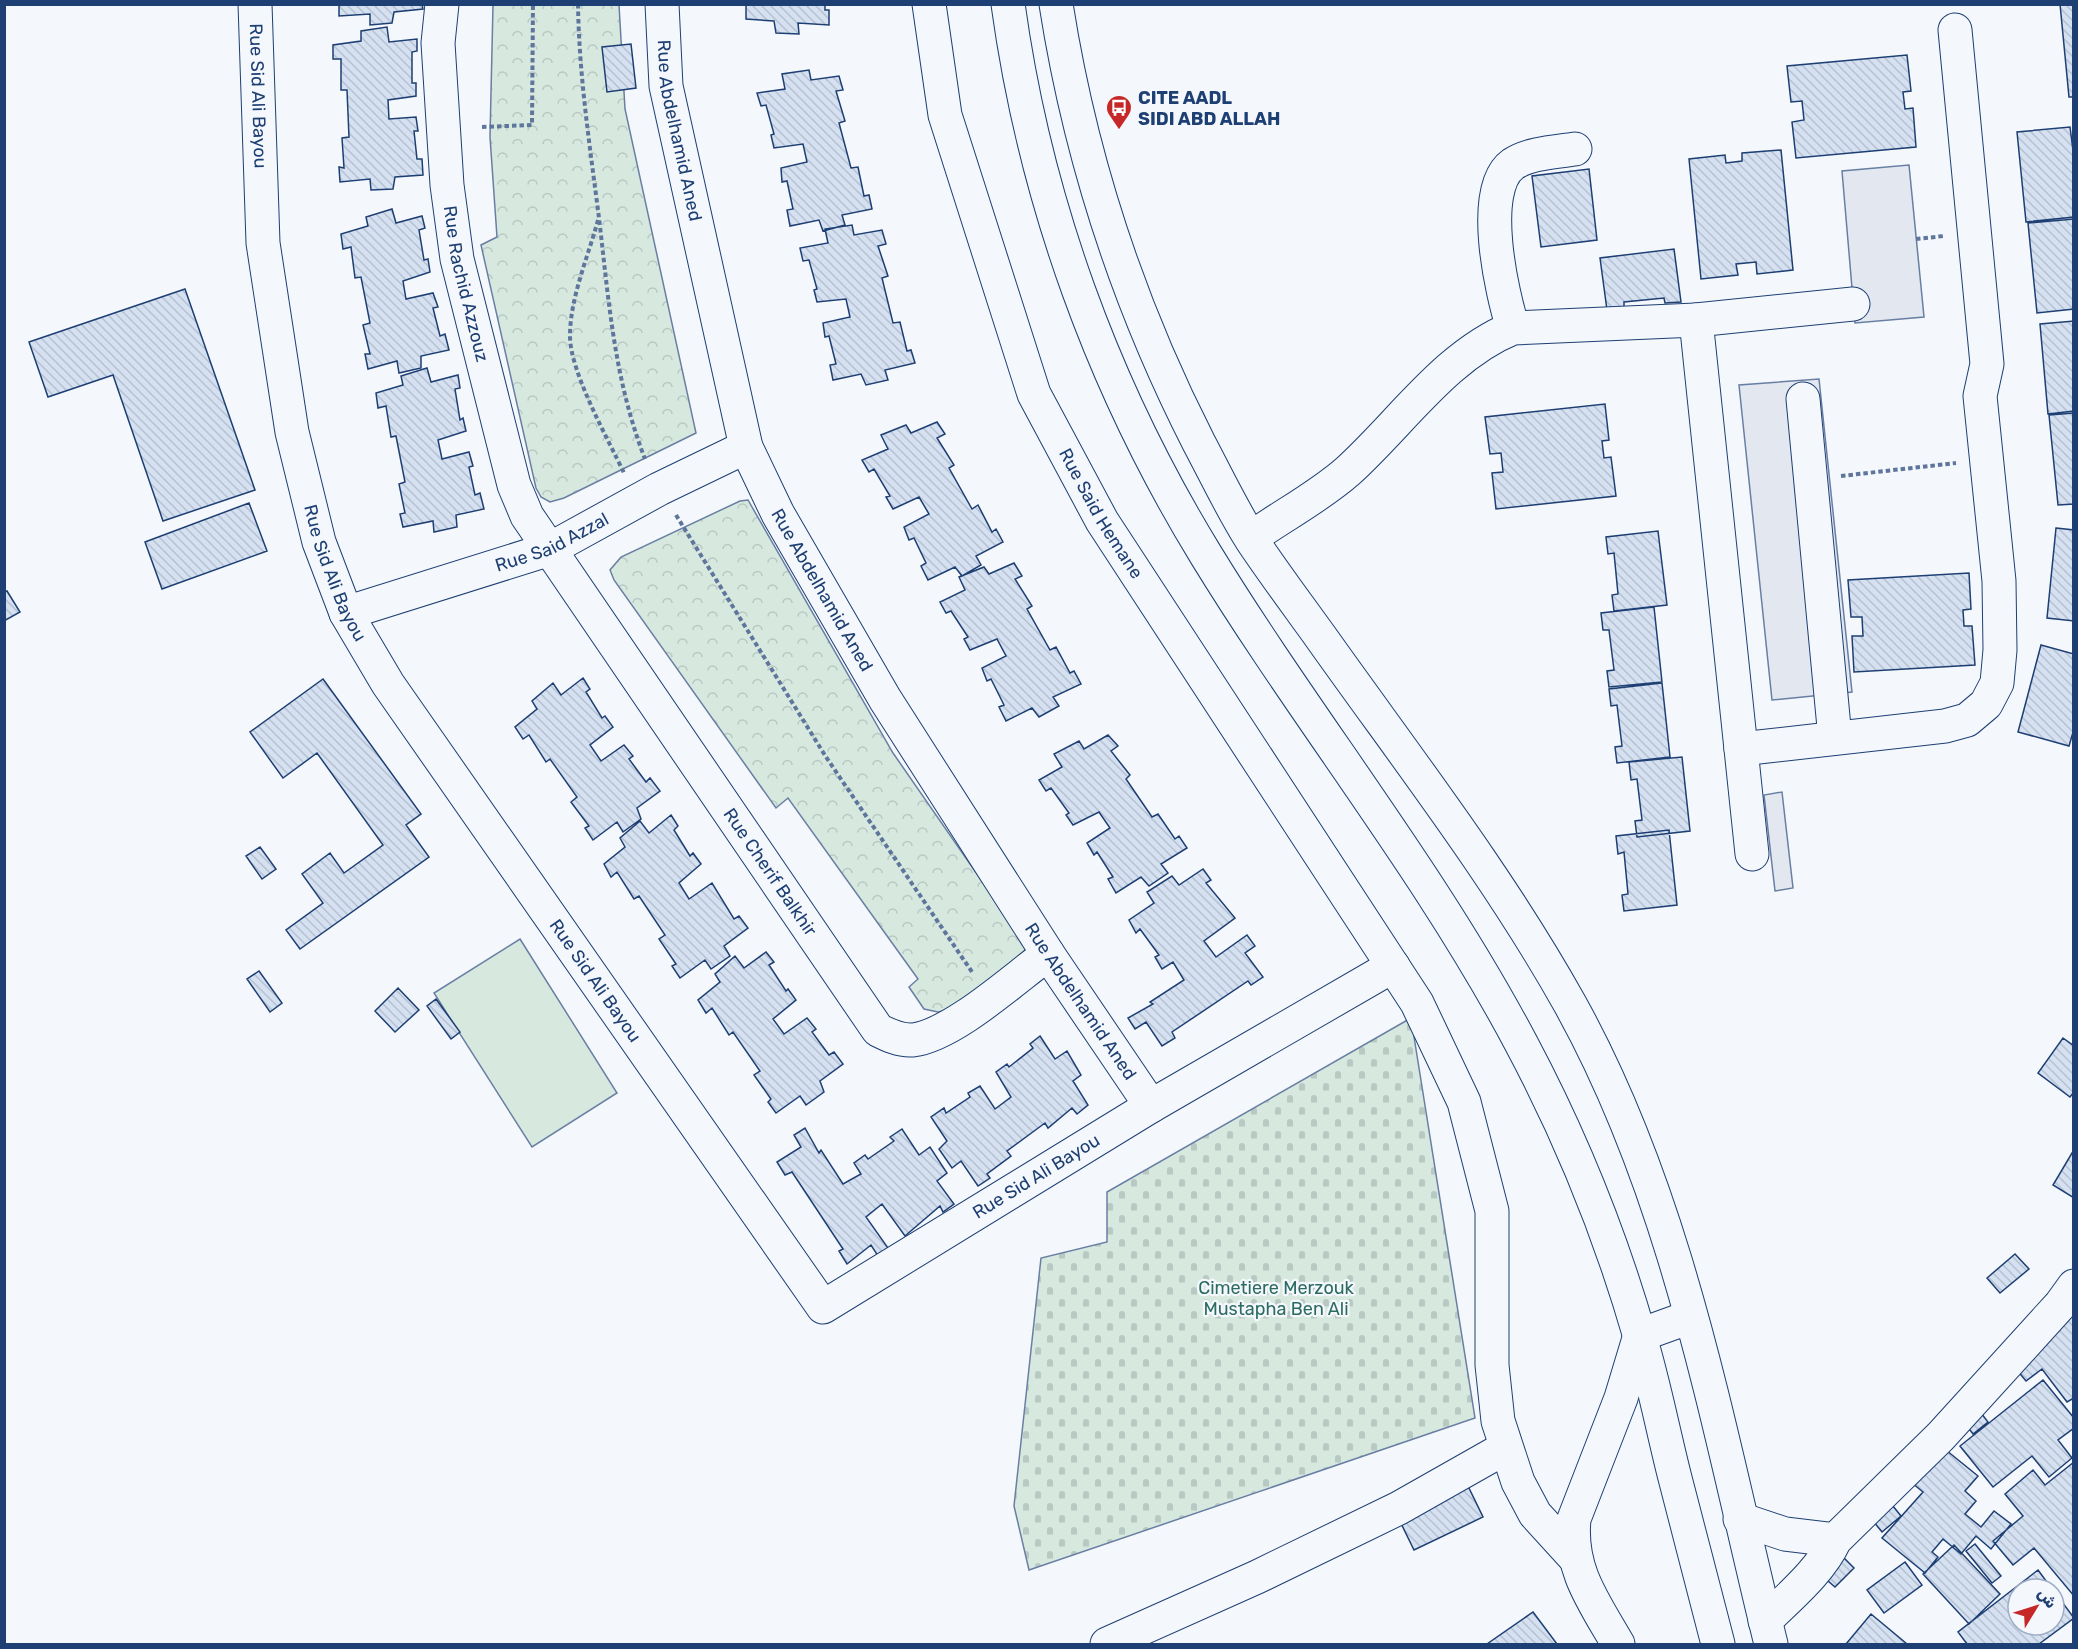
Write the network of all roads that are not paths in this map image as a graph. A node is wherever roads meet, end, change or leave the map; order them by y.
1 (255, 4) edge
2 (442, 4) edge
3 (662, 4) edge
4 (929, 4) edge
5 (1008, 4) edge
6 (1056, 4) edge
7 (1955, 30) dead end
8 (1575, 149) dead end
9 (1853, 304) dead end
10 (1696, 320) junction
11 (1513, 327) junction
12 (1803, 399) dead end
13 (746, 447) junction
14 (1251, 538) junction
15 (550, 549) junction
16 (1208, 558) junction
17 (346, 613) junction
18 (1835, 738) junction
19 (1741, 749) junction
20 (1752, 854) dead end
21 (1048, 954) junction
22 (1393, 966) junction
23 (1152, 1106) junction
24 (2073, 1286) edge
25 (1690, 1317) junction
26 (1640, 1335) junction
27 (1505, 1448) junction
28 (1740, 1519) junction
29 (1835, 1540) junction
30 (1575, 1558) junction
31 (1768, 1633) edge
32 (1107, 1644) edge
33 (1618, 1644) edge
34 (1718, 1644) edge

1 - 17 street, Rue Sid Ali Bayou
2 - 15 street, Rue Rachid Azzouz
3 - 13 street, Rue Abdelhamid Aned
4 - 22 street, Rue Said Hemane
5 - 16 street
6 - 14 street
7 - 18 street
8 - 11 street
9 - 10 street
10 - 11 street
10 - 19 street
11 - 14 street
12 - 18 street
13 - 15 street, Rue Said Azzal
13 - 21 street, Rue Abdelhamid Aned
14 - 16 street
14 - 25 street
15 - 17 street, Rue Said Azzal
15 - 21 street, Rue Cherif Balkhir
16 - 26 street
17 - 23 street, Rue Sid Ali Bayou
18 - 19 street
19 - 20 street
21 - 23 street, Rue Abdelhamid Aned
22 - 23 street, Rue Sid Ali Bayou
22 - 27 street, Rue Said Hemane
24 - 29 street
25 - 26 street
25 - 28 street
26 - 30 street
26 - 34 street
27 - 30 street, Rue Said Hemane
27 - 32 street
28 - 29 street
28 - 31 street
29 - 31 street
30 - 33 street

